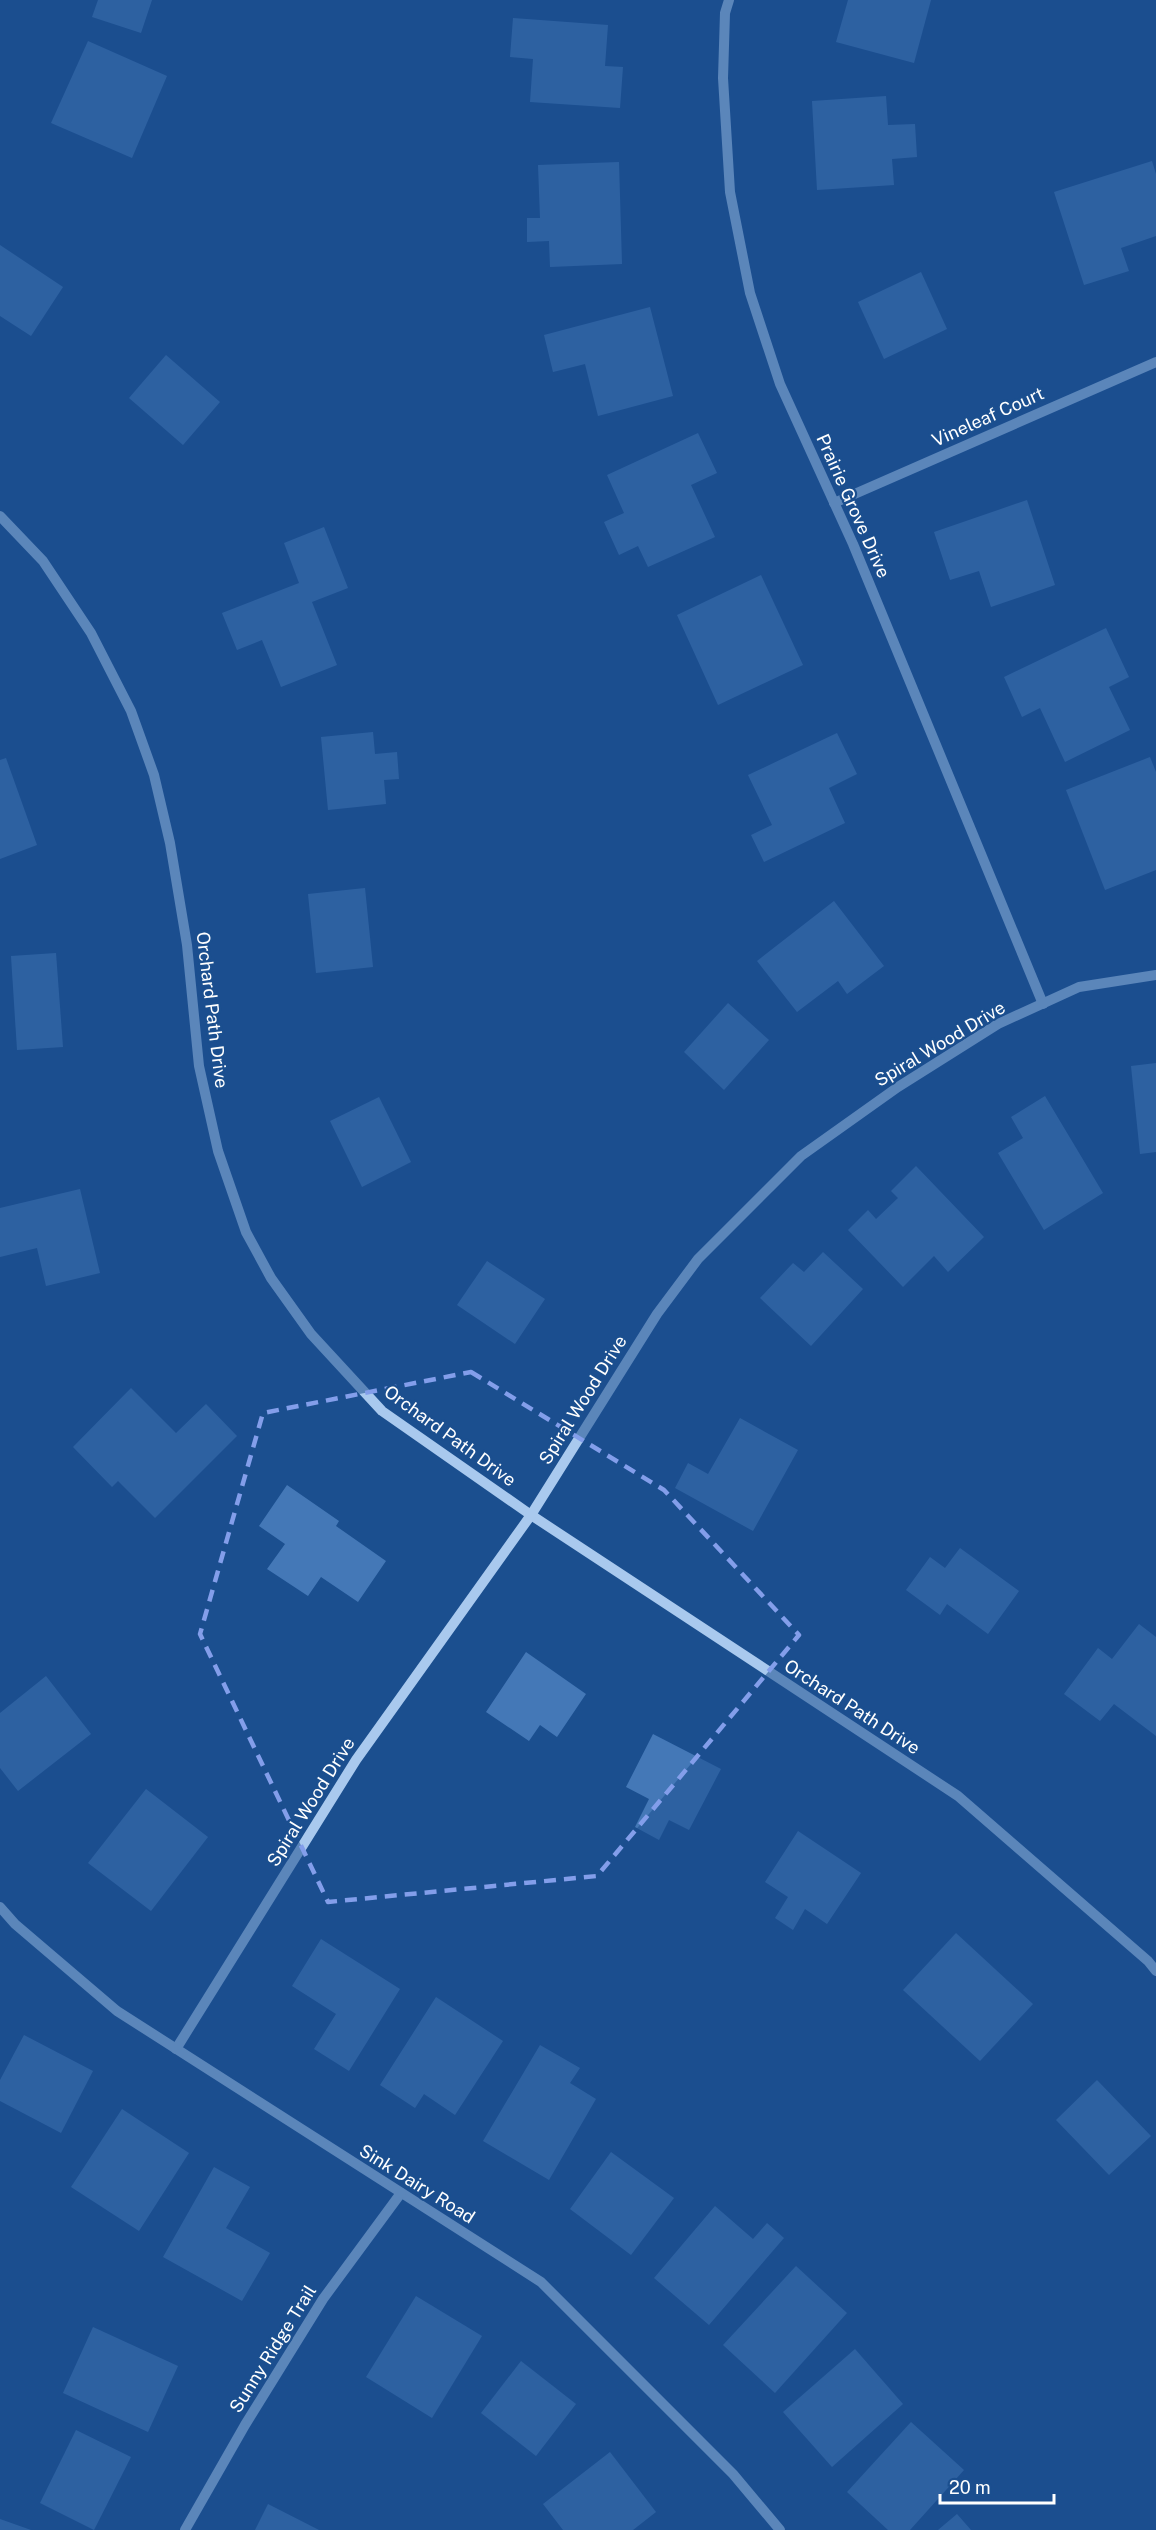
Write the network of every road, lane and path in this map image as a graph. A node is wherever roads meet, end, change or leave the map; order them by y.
1 (729, 0) edge
2 (1156, 362) edge
3 (834, 503) junction
4 (0, 516) edge
5 (1156, 975) edge
6 (1043, 1004) junction
7 (531, 1515) junction
8 (0, 1907) edge
9 (1156, 1971) edge
10 (176, 2049) junction
11 (401, 2193) junction
12 (185, 2530) edge
13 (780, 2530) edge

1 - 3 street, Prairie Grove Drive
2 - 3 street, Vineleaf Court
3 - 6 street, Prairie Grove Drive
4 - 7 street, Orchard Path Drive
5 - 6 street, Spiral Wood Drive
6 - 7 street, Spiral Wood Drive
7 - 9 street, Orchard Path Drive
7 - 10 street, Spiral Wood Drive
8 - 10 street, Sink Dairy Road
10 - 11 street, Sink Dairy Road
11 - 12 street, Sunny Ridge Trail
11 - 13 street, Sink Dairy Road

